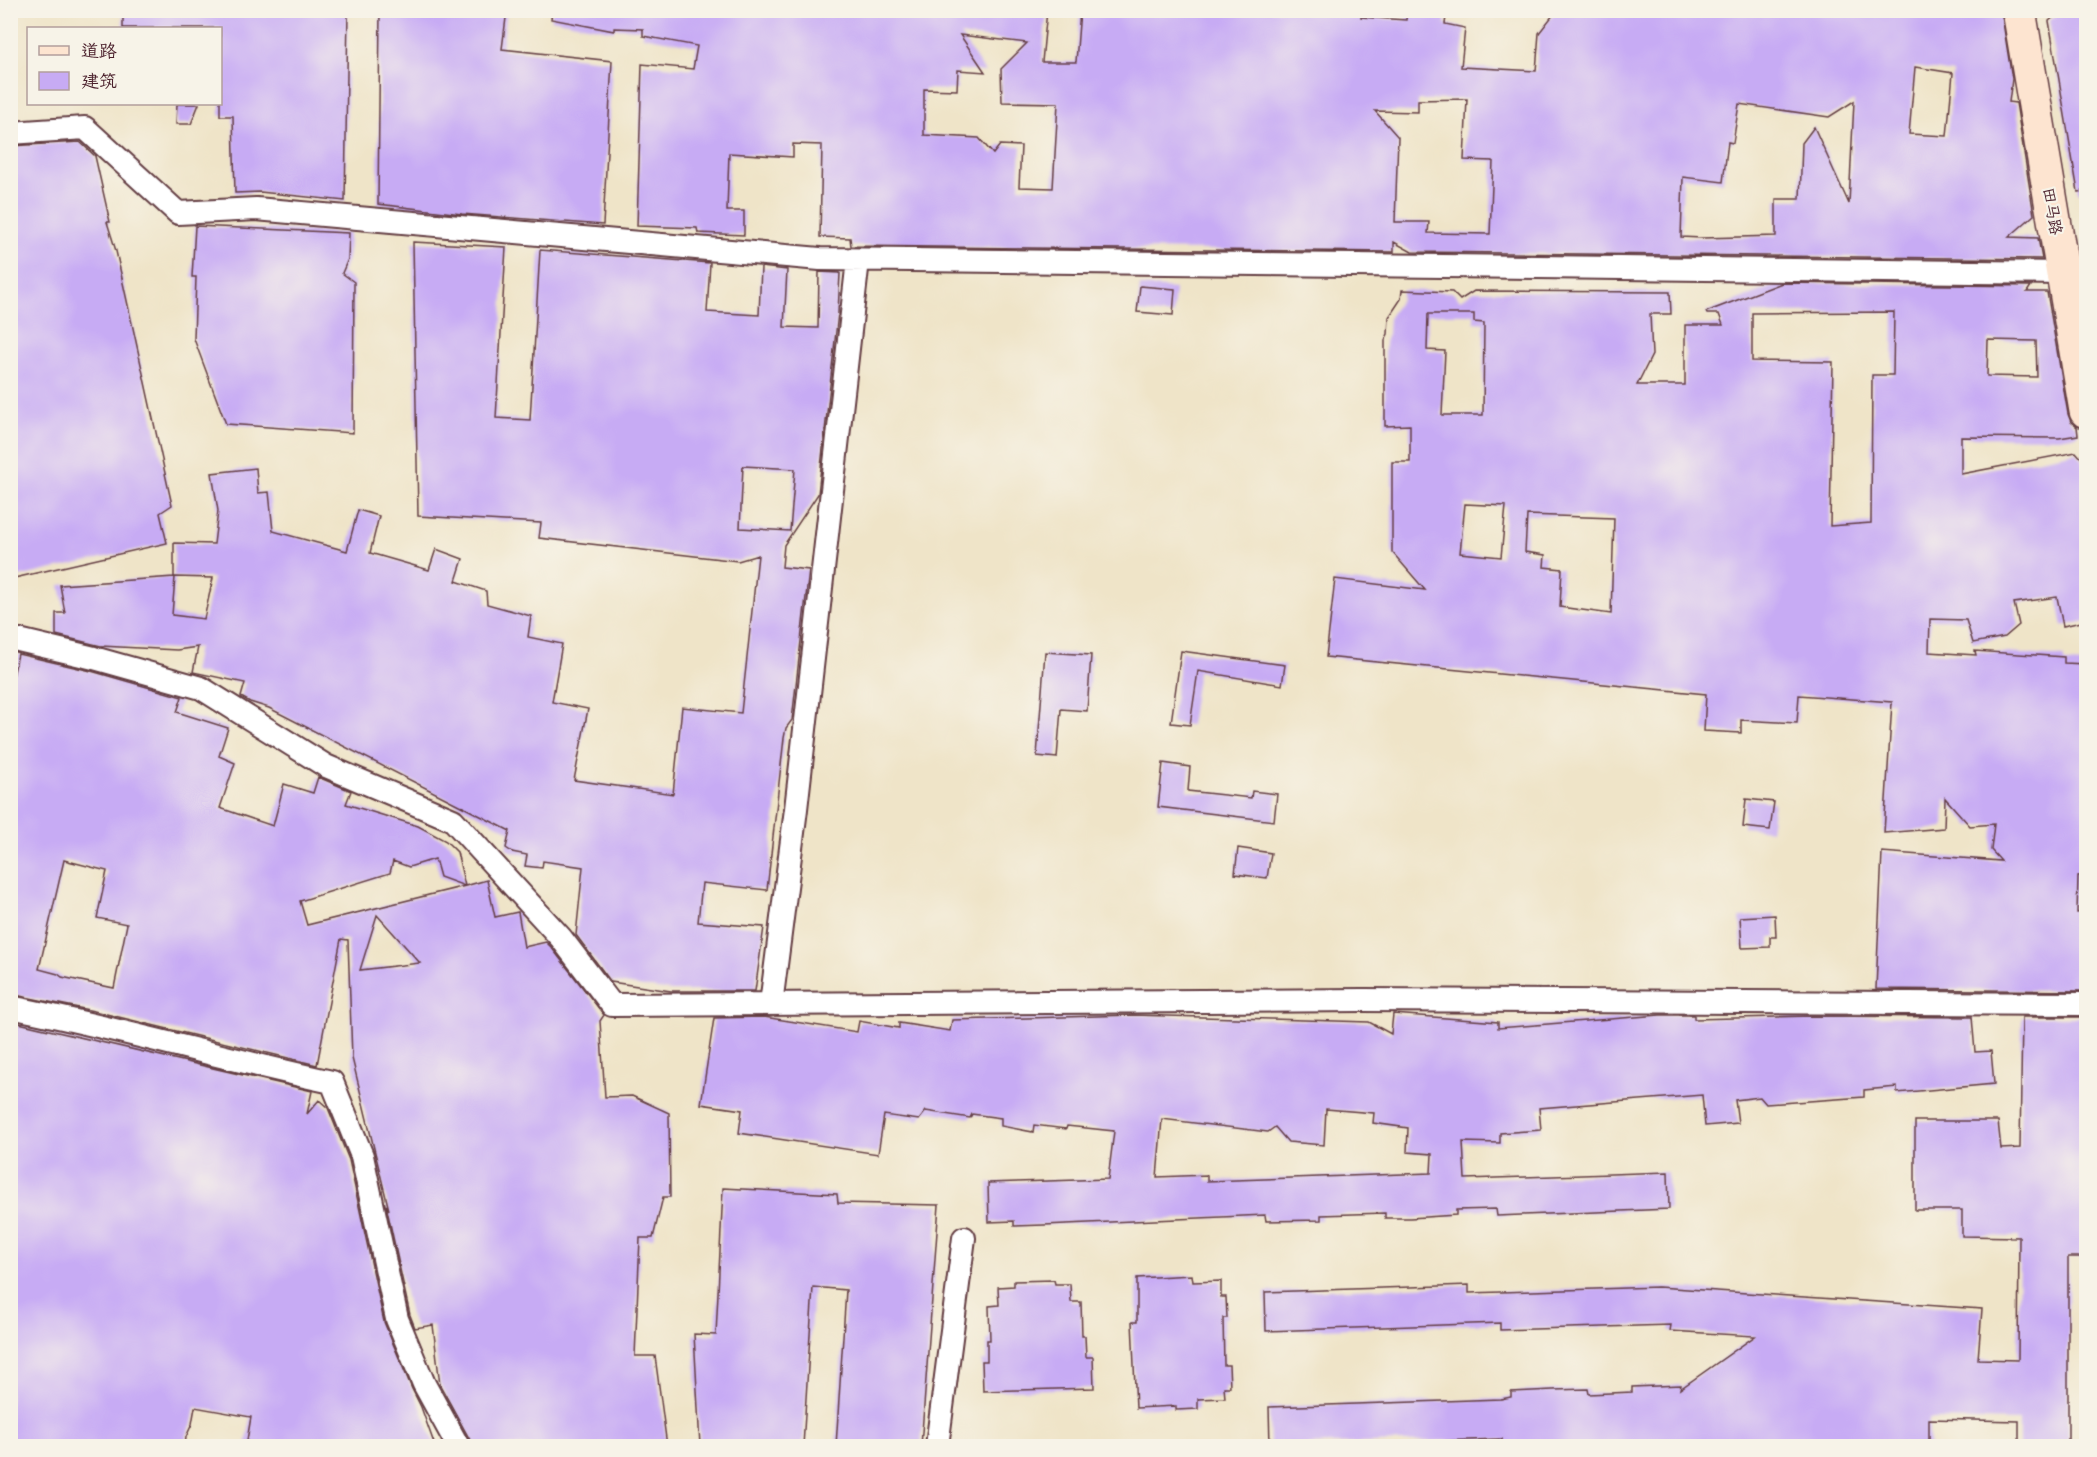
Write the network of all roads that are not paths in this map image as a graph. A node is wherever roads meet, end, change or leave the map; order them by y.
1 (2019, 10) edge
2 (10, 133) edge
3 (858, 260) junction
4 (2063, 273) junction
5 (2086, 411) edge
6 (10, 638) edge
7 (770, 1003) junction
8 (2086, 1004) edge
9 (10, 1007) edge
10 (964, 1238) dead end
11 (458, 1446) edge
12 (936, 1446) edge

1 - 4 street, 田马路
2 - 3 street
3 - 4 street
3 - 7 street
4 - 5 street, 田马路
6 - 7 street
7 - 8 street
9 - 11 street
10 - 12 street

